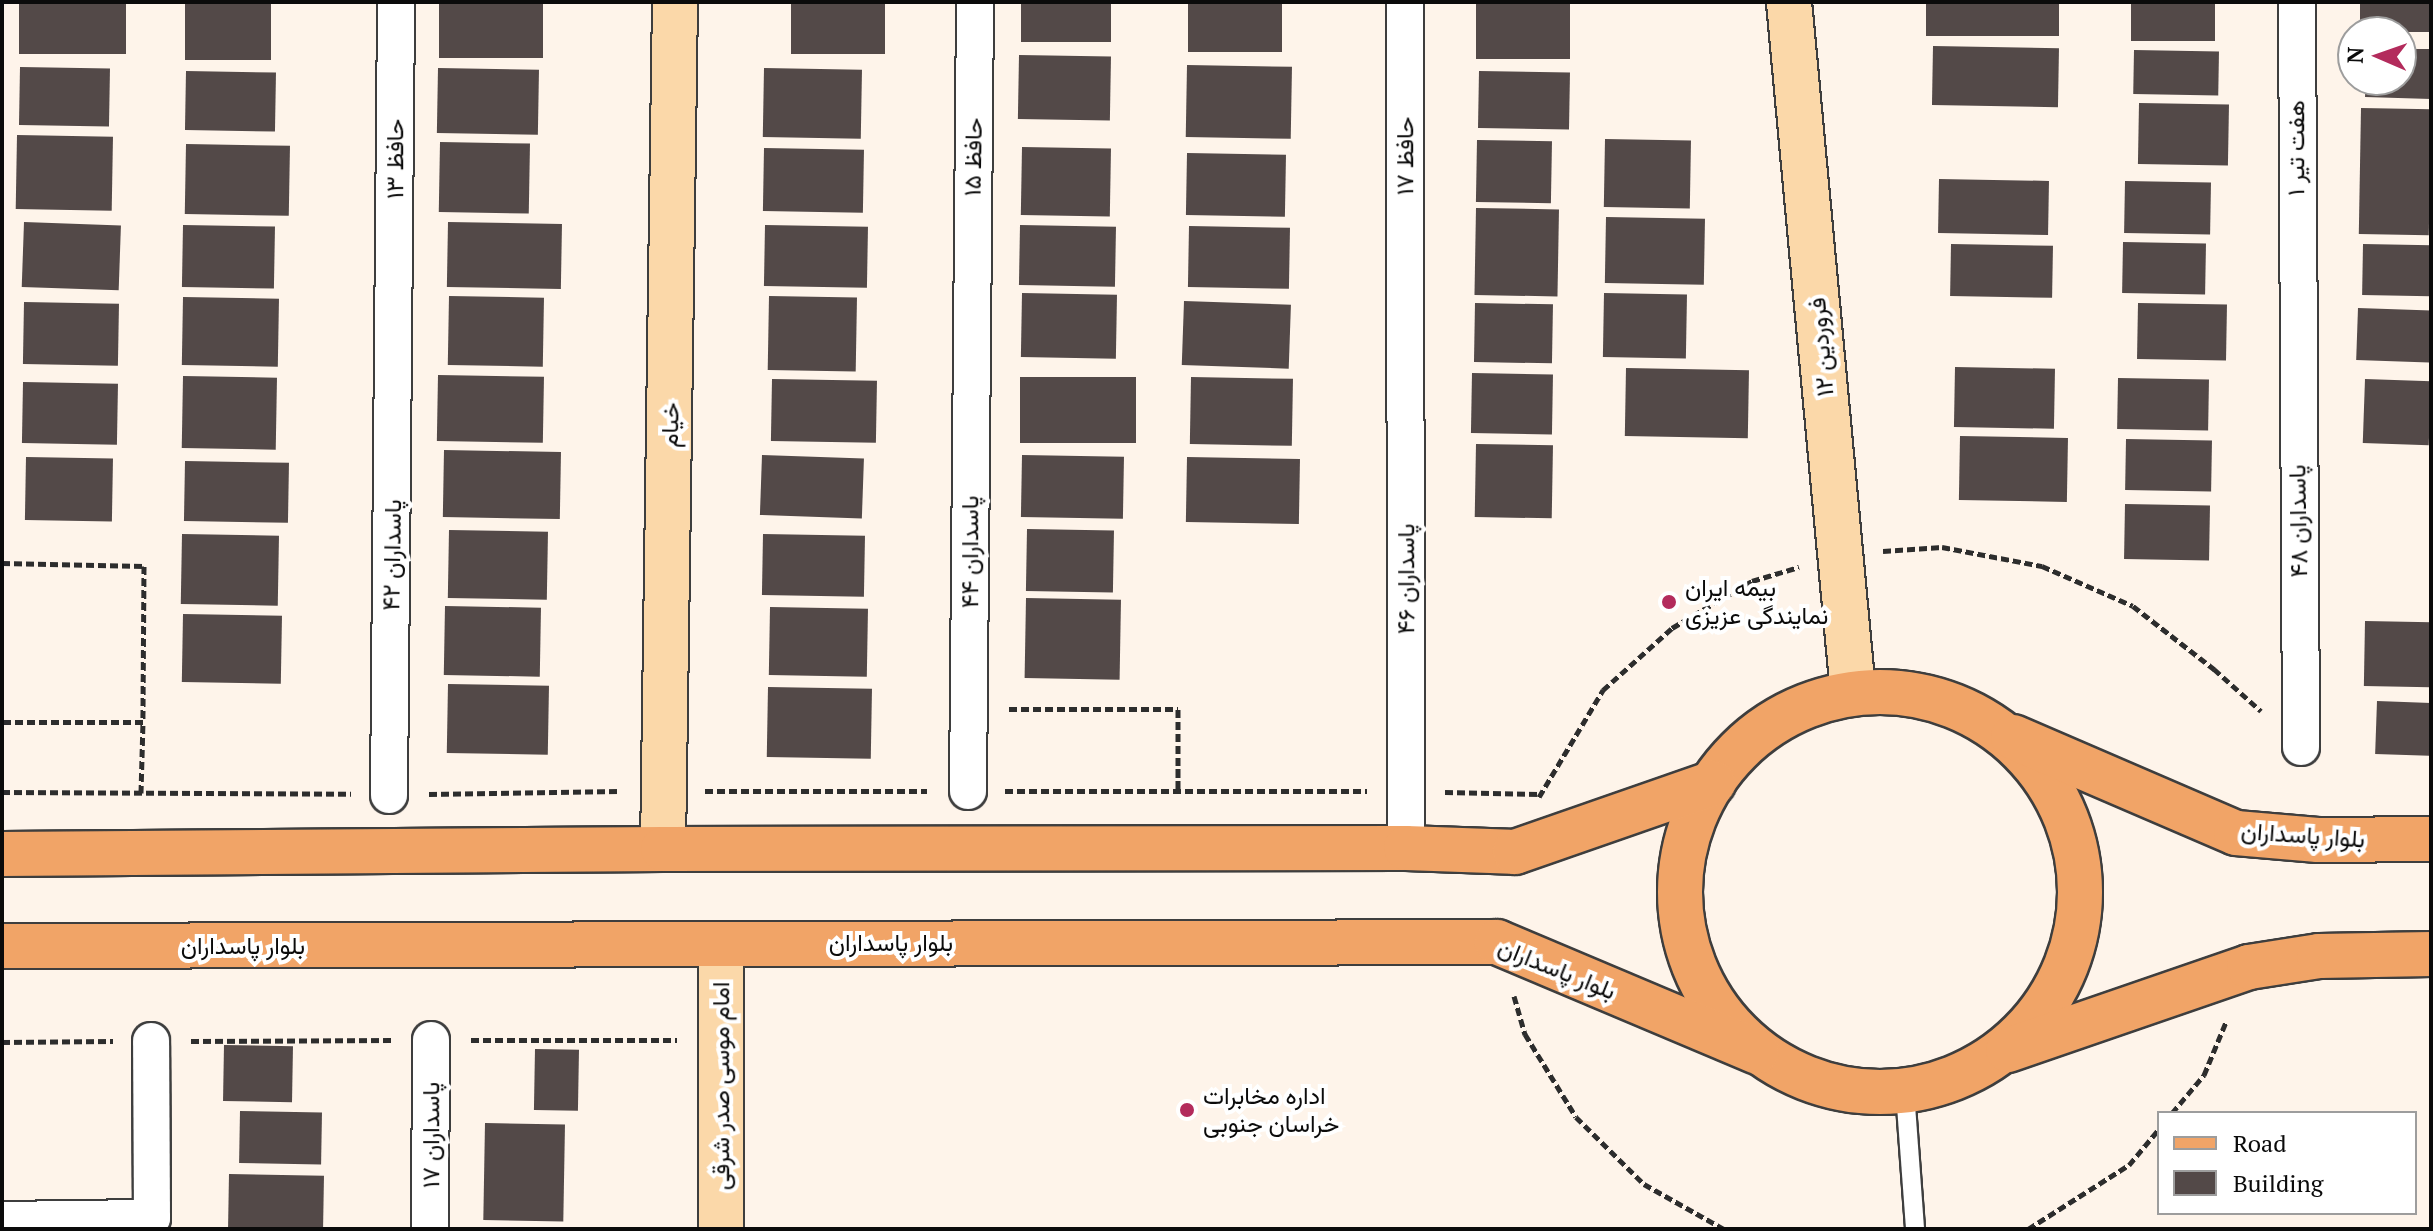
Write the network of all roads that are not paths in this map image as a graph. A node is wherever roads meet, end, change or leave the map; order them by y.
1 (396, 2) edge
2 (675, 2) edge
3 (975, 2) edge
4 (1405, 2) edge
5 (1789, 2) edge
6 (2297, 2) edge
7 (2296, 295) joint
8 (1405, 311) joint
9 (971, 313) joint
10 (394, 316) joint
11 (1853, 692) junction
12 (2002, 733) junction
13 (2301, 747) road end
14 (1713, 783) junction
15 (968, 791) road end
16 (389, 795) road end
17 (2431, 839) edge
18 (1406, 848) junction
19 (663, 849) junction
20 (2, 854) edge
21 (721, 944) junction
22 (2, 946) edge
23 (2431, 954) edge
24 (431, 1040) road end
25 (151, 1041) road end
26 (1757, 1052) junction
27 (2002, 1052) junction
28 (1905, 1092) junction
29 (2, 1220) edge
30 (430, 1229) edge
31 (721, 1229) edge
32 (1915, 1229) edge

1 - 10 street, حافظ ۱۳
2 - 19 street, خیام
3 - 9 street, حافظ ۱۵
4 - 8 street, حافظ ۱۷
5 - 11 street, ۱۲ فروردین
6 - 7 street, هفت تیر ۱
7 - 13 street, پاسداران ۴۸
8 - 18 street, پاسداران ۴۶
9 - 15 street, پاسداران ۴۴
10 - 16 street, پاسداران ۴۲
11 - 12 main road
11 - 14 main road
12 - 17 main road, بلوار پاسداران
12 - 27 main road
14 - 18 main road
14 - 26 main road
18 - 19 main road
19 - 20 main road
21 - 22 main road, بلوار پاسداران
21 - 26 main road, بلوار پاسداران
21 - 31 street, امام موسی صدر شرقی
23 - 27 main road
24 - 30 street, پاسداران ۱۷
25 - 29 street
26 - 28 main road
27 - 28 main road
28 - 32 lane

